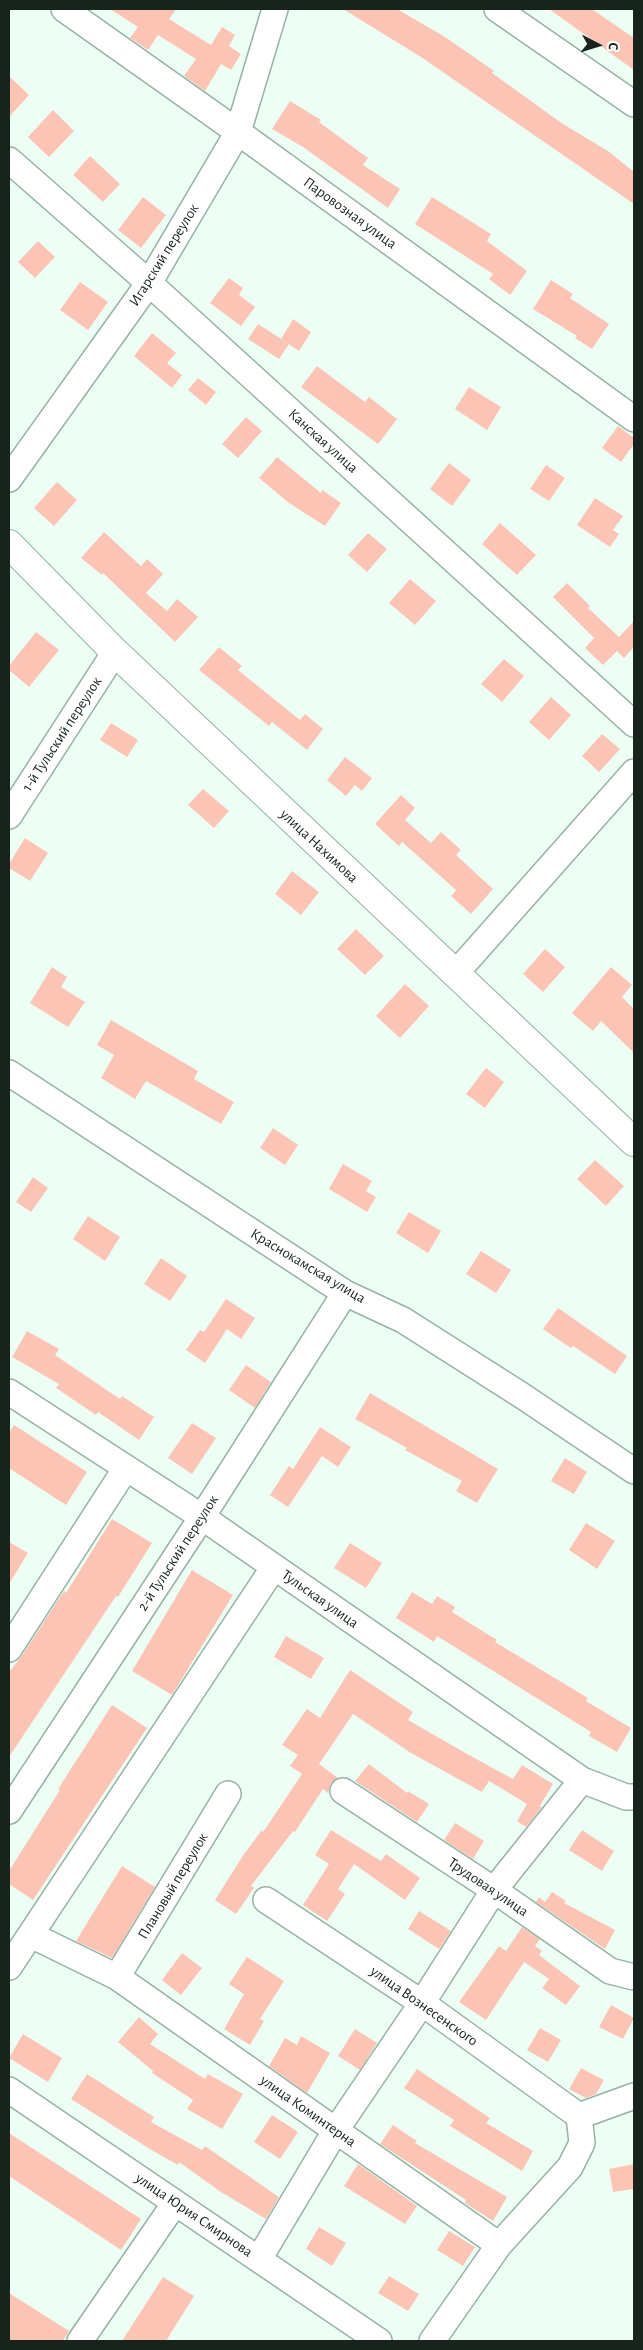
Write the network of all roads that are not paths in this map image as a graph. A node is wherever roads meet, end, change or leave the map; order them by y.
1 (64, 9) edge
2 (275, 9) edge
3 (497, 9) edge
4 (634, 104) edge
5 (238, 132) junction
6 (9, 160) edge
7 (149, 283) junction
8 (634, 419) edge
9 (9, 479) edge
10 (9, 544) edge
11 (114, 652) junction
12 (634, 724) edge
13 (634, 772) edge
14 (9, 816) edge
15 (455, 974) junction
16 (9, 1074) edge
17 (634, 1142) edge
18 (345, 1293) junction
19 (9, 1392) edge
20 (126, 1468) junction
21 (634, 1471) edge
22 (202, 1517) junction
23 (274, 1567) junction
24 (9, 1649) edge
25 (582, 1780) junction
26 (343, 1791) dead end
27 (228, 1794) dead end
28 (634, 1797) edge
29 (9, 1812) edge
30 (494, 1890) junction
31 (266, 1900) dead end
32 (30, 1935) junction
33 (9, 1967) edge
34 (634, 1976) edge
35 (117, 1977) junction
36 (422, 2003) junction
37 (9, 2090) edge
38 (634, 2096) edge
39 (578, 2116) junction
40 (336, 2130) junction
41 (175, 2203) junction
42 (499, 2245) junction
43 (259, 2258) junction
44 (80, 2341) edge
45 (379, 2341) edge
46 (432, 2341) edge

1 - 5 street, Паровозная улица
2 - 5 street, Игарский переулок
3 - 4 street
5 - 7 street, Игарский переулок
5 - 8 street, Паровозная улица
6 - 7 street, Канская улица
7 - 9 street, Игарский переулок
7 - 12 street, Канская улица
10 - 11 main road, улица Нахимова
11 - 14 street, 1-й Тульский переулок
11 - 15 main road, улица Нахимова
13 - 15 street
15 - 17 main road, улица Нахимова
16 - 18 street, Краснокамская улица
18 - 21 street, Краснокамская улица
18 - 22 street, 2-й Тульский переулок
19 - 20 street, Тульская улица
20 - 22 street, Тульская улица
20 - 24 street
22 - 23 street, Тульская улица
22 - 29 street, 2-й Тульский переулок
23 - 25 street, Тульская улица
23 - 32 street
25 - 28 street, Тульская улица
25 - 30 street
26 - 30 street, Трудовая улица
27 - 35 street, Плановый переулок
30 - 34 street, Трудовая улица
30 - 36 street
31 - 36 street, улица Вознесенского
32 - 33 street
32 - 35 street, улица Коминтерна
35 - 40 street, улица Коминтерна
36 - 39 street, улица Вознесенского
36 - 40 street
37 - 41 street, улица Юрия Смирнова
38 - 39 street
39 - 42 street
40 - 42 street, улица Коминтерна
40 - 43 street
41 - 43 street, улица Юрия Смирнова
41 - 44 street
42 - 46 street
43 - 45 street, улица Юрия Смирнова

